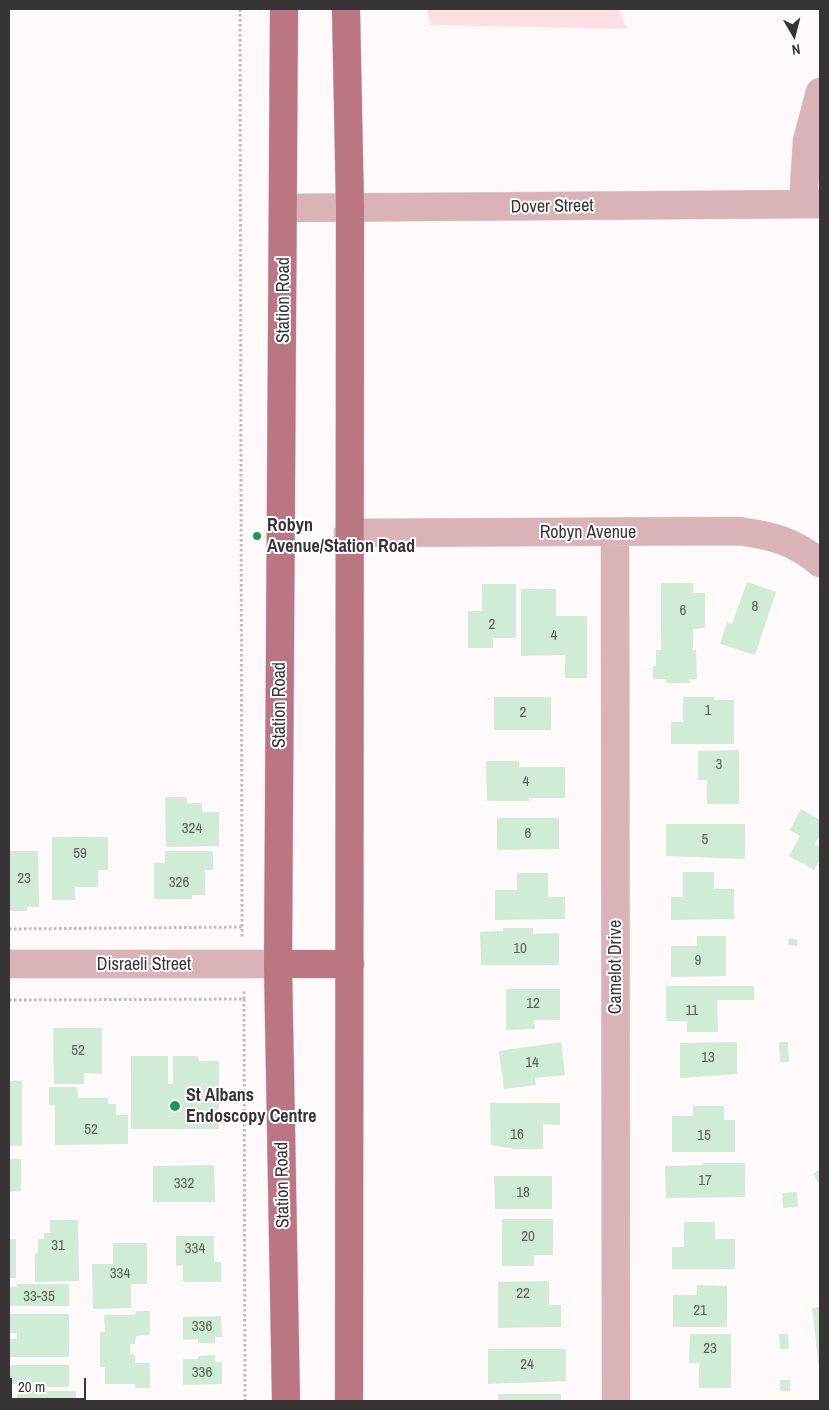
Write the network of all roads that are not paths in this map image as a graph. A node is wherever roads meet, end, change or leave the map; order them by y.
1 (284, 9) edge
2 (346, 9) edge
3 (820, 92) edge
4 (812, 204) edge
5 (284, 208) junction
6 (350, 208) junction
7 (348, 533) junction
8 (615, 534) junction
9 (820, 563) edge
10 (9, 964) edge
11 (278, 964) junction
12 (350, 964) junction
13 (286, 1401) edge
14 (349, 1401) edge
15 (616, 1401) edge

1 - 5 main road, Station Road
2 - 6 main road
3 - 4 street
4 - 6 street, Dover Street
5 - 6 street, Dover Street
5 - 11 main road, Station Road
6 - 7 main road
7 - 8 street, Robyn Avenue
7 - 12 main road
8 - 9 street, Robyn Avenue
8 - 15 street, Camelot Drive
10 - 11 street, Disraeli Street
11 - 12 main road
11 - 13 main road, Station Road
12 - 14 main road

